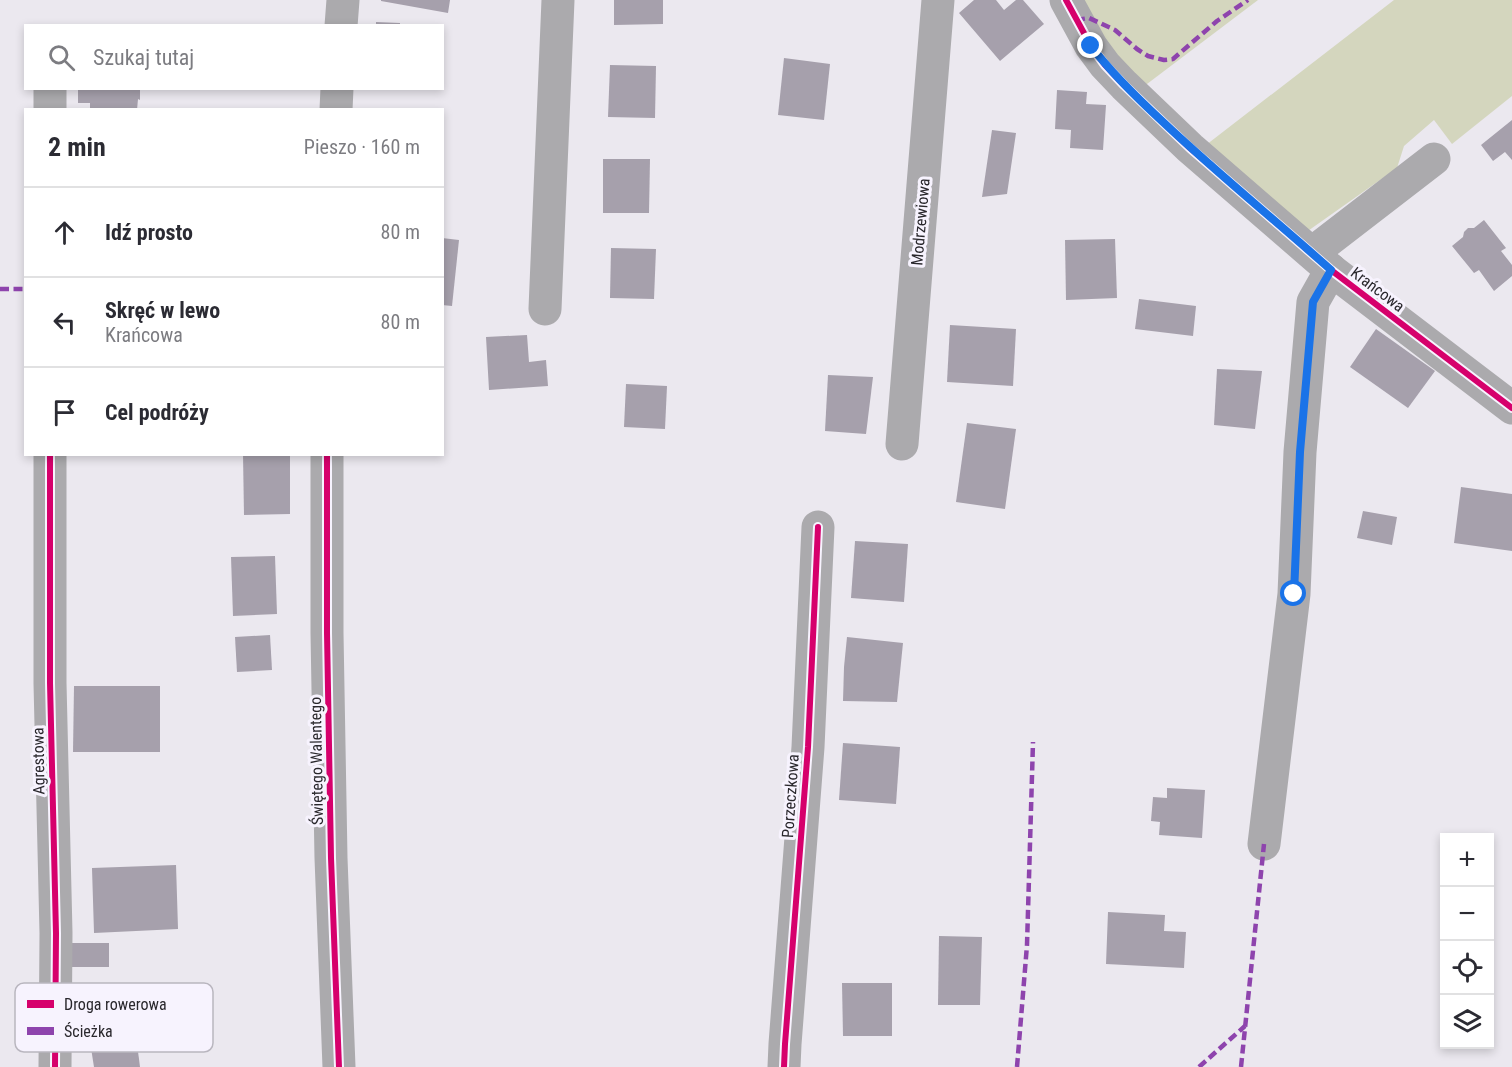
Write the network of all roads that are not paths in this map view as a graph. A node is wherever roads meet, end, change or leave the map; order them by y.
1 (343, 0) edge
2 (558, 0) edge
3 (938, 0) edge
4 (1066, 0) edge
5 (341, 24) edge
6 (50, 90) edge
7 (337, 90) edge
8 (50, 108) edge
9 (336, 108) edge
10 (1434, 159) dead end
11 (1321, 261) junction
12 (545, 309) dead end
13 (1512, 408) edge
14 (902, 444) dead end
15 (50, 456) edge
16 (327, 456) edge
17 (818, 527) dead end
18 (1264, 844) dead end
19 (56, 983) edge
20 (55, 1052) edge
21 (55, 1067) edge
22 (339, 1067) edge
23 (784, 1067) edge

1 - 5 street
2 - 12 street
3 - 14 street, Modrzewiowa
4 - 11 street, Krańcowa
6 - 8 street
7 - 9 street
10 - 11 street
11 - 13 street, Krańcowa
11 - 18 street
15 - 19 street, Agrestowa
16 - 22 street, Świętego Walentego
17 - 23 street, Porzeczkowa
20 - 21 street, Agrestowa

